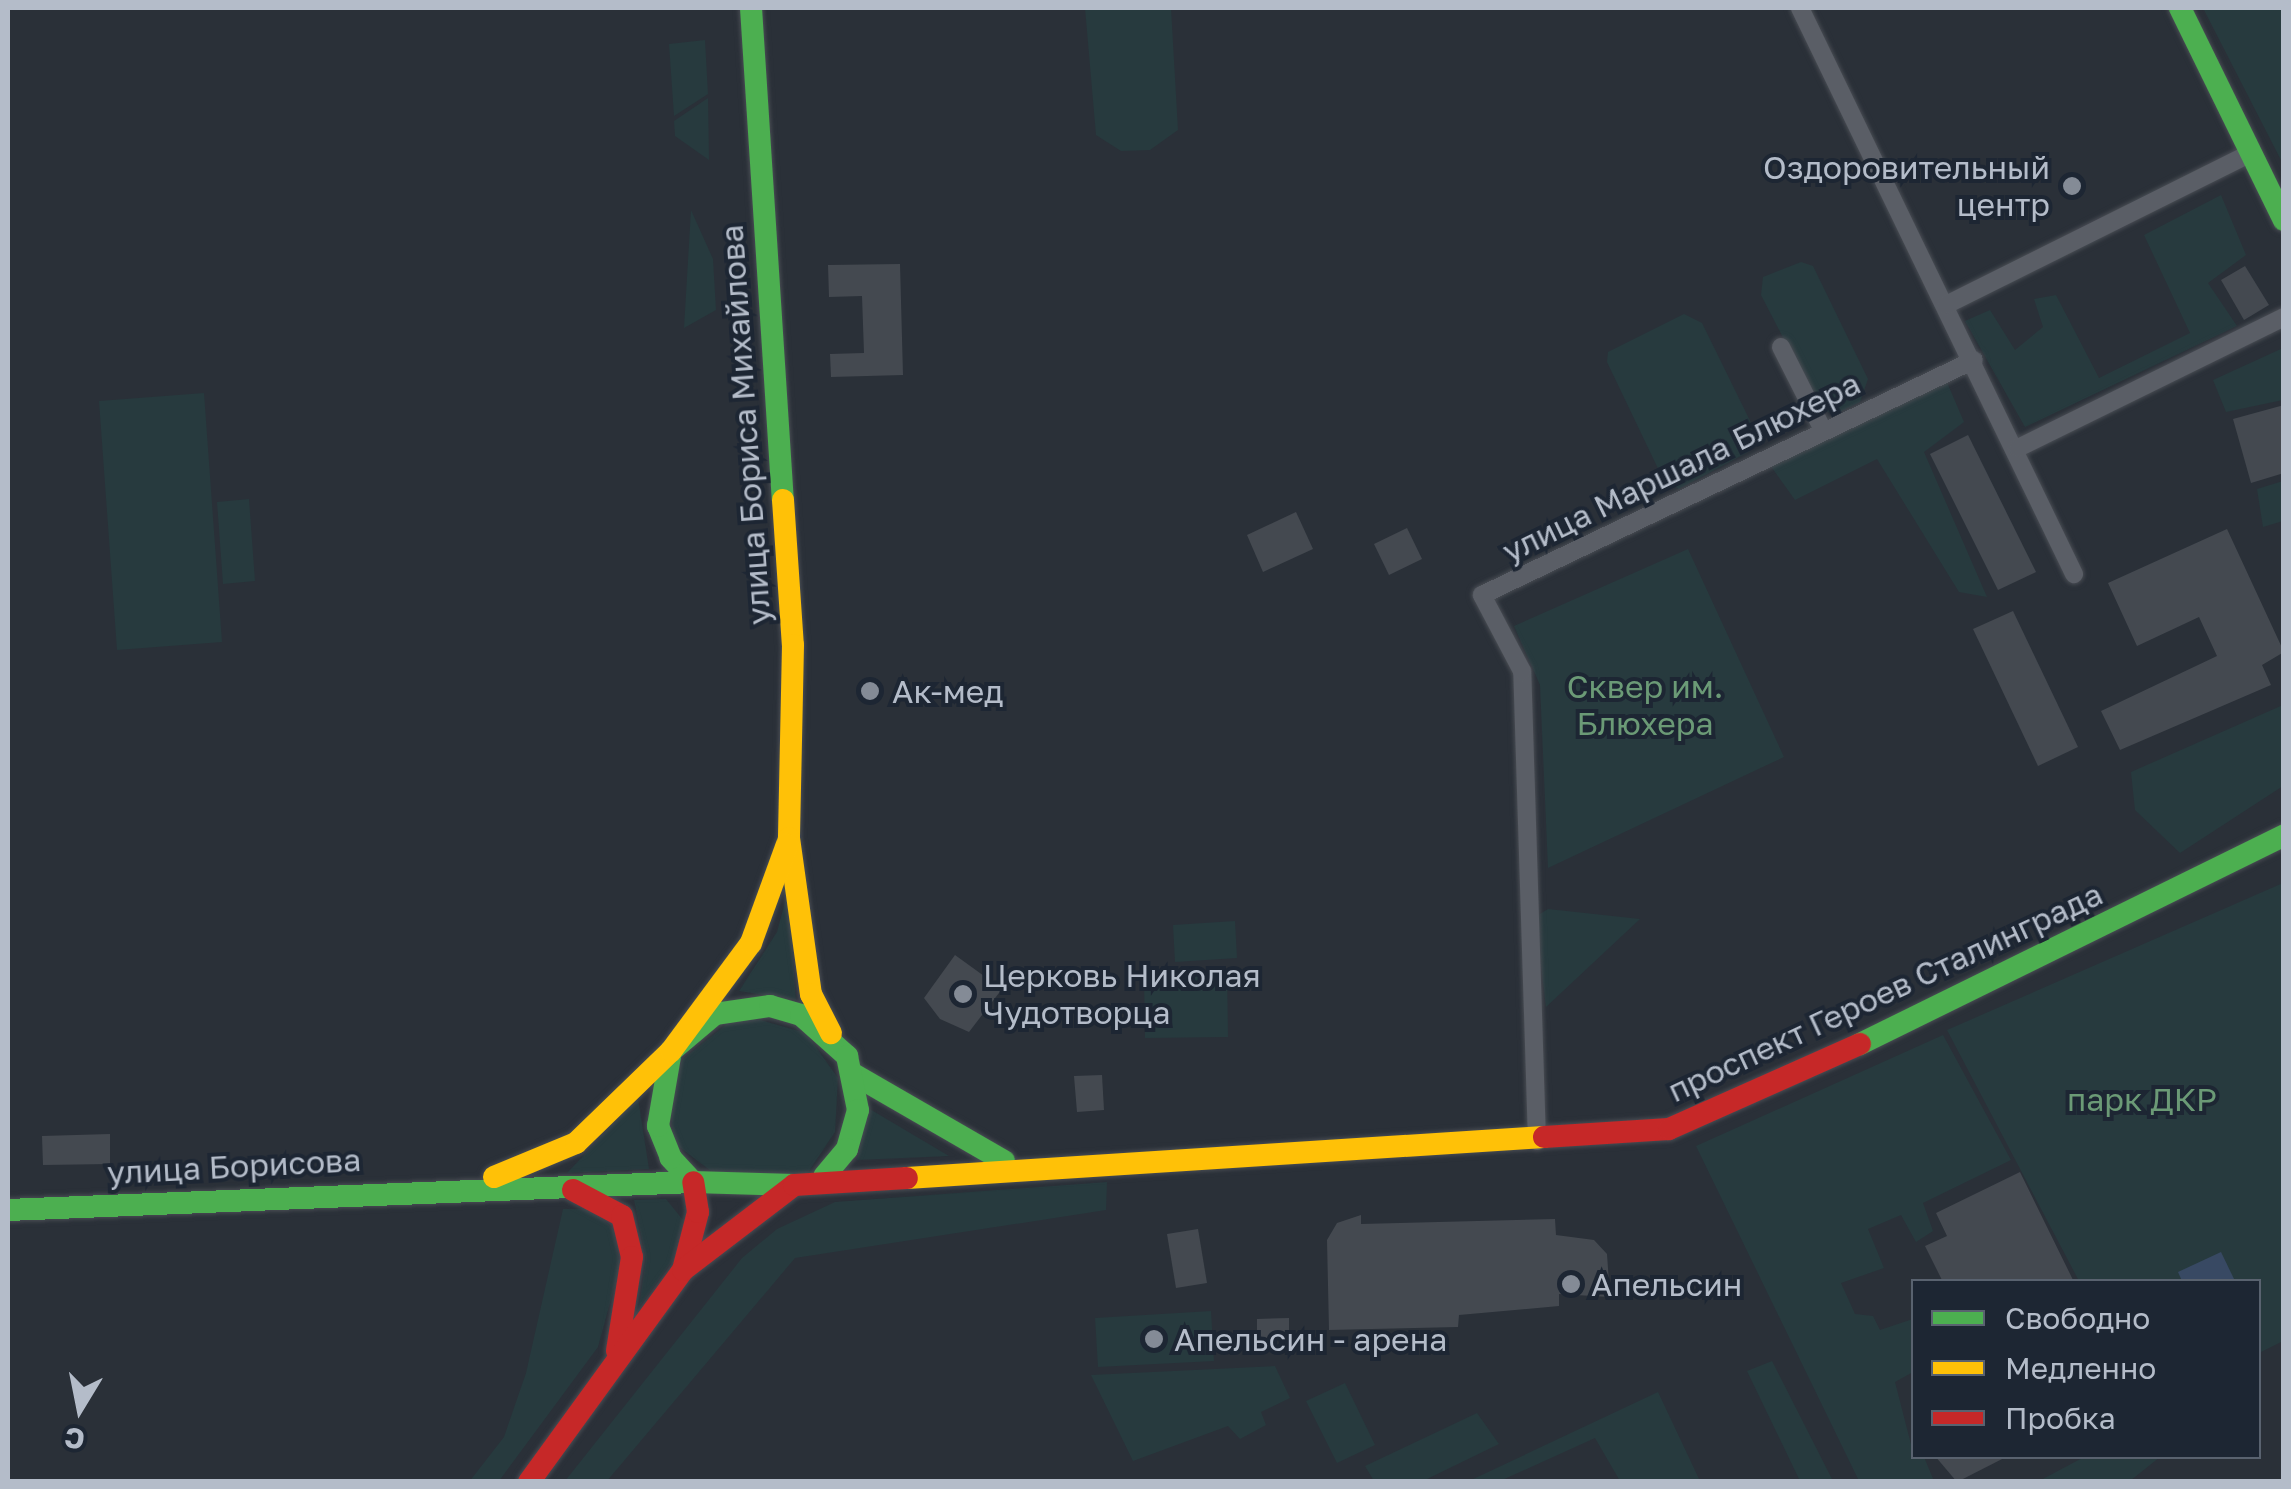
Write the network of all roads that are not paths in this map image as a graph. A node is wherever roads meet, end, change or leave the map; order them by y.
1 (750, 8) edge
2 (1800, 8) edge
3 (2180, 8) edge
4 (2251, 153) junction
5 (2284, 220) edge
6 (1946, 306) junction
7 (2284, 317) edge
8 (1781, 347) dead end
9 (1974, 360) junction
10 (1823, 430) junction
11 (2018, 448) junction
12 (2074, 574) dead end
13 (2284, 836) edge
14 (789, 838) junction
15 (831, 1033) junction
16 (671, 1051) junction
17 (855, 1075) junction
18 (1537, 1140) junction
19 (1016, 1166) junction
20 (824, 1176) junction
21 (693, 1182) junction
22 (794, 1184) junction
23 (558, 1185) junction
24 (464, 1187) junction
25 (8, 1210) edge
26 (683, 1270) junction
27 (617, 1351) junction
28 (530, 1482) edge

1 - 14 main road, улица Бориса Михайлова
2 - 6 street
3 - 4 main road
4 - 5 main road
4 - 6 street
6 - 9 street
7 - 11 street
8 - 10 street
9 - 10 street, улица Маршала Блюхера
9 - 11 street
10 - 18 street, улица Маршала Блюхера
11 - 12 street
13 - 18 main road, проспект Героев Сталинграда
14 - 15 main road, улица Бориса Михайлова
14 - 16 main road, улица Бориса Михайлова
15 - 16 main road
15 - 17 main road
16 - 21 main road
16 - 24 main road, улица Борисова
17 - 19 main road, проспект Героев Сталинграда
17 - 20 main road
18 - 19 main road, проспект Героев Сталинграда
19 - 20 main road, проспект Героев Сталинграда
20 - 22 main road, проспект Героев Сталинграда
21 - 22 main road
21 - 23 main road, улица Борисова
21 - 26 main road, проспект Героев Сталинграда
22 - 26 main road, проспект Героев Сталинграда
23 - 24 main road, улица Борисова
23 - 27 main road
24 - 25 main road, улица Борисова
26 - 27 main road, проспект Героев Сталинграда
27 - 28 main road, проспект Героев Сталинграда

